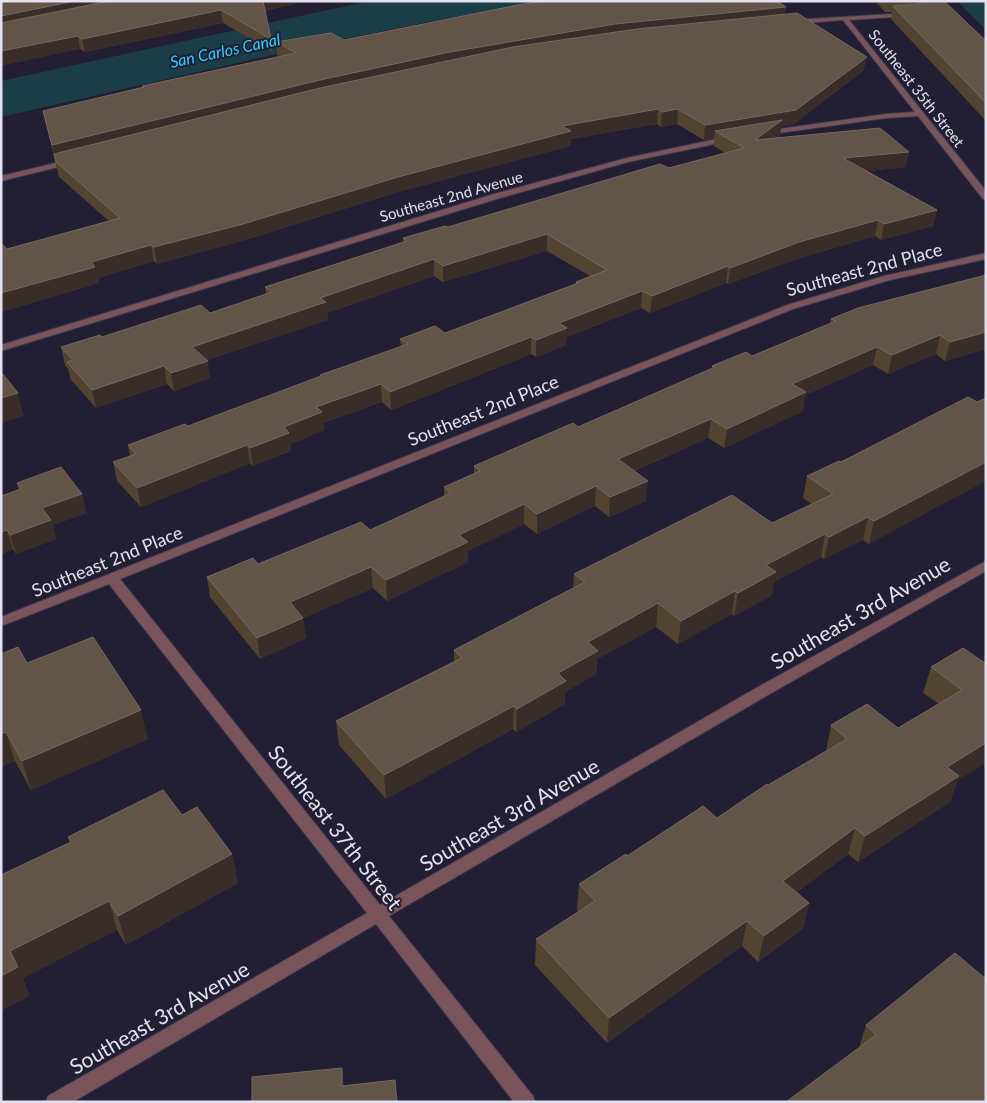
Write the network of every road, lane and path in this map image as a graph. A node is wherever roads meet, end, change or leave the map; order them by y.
1 (915, 14) edge
2 (845, 19) junction
3 (783, 22) edge
4 (919, 114) junction
5 (758, 134) edge
6 (740, 137) edge
7 (78, 160) edge
8 (1, 179) edge
9 (986, 197) edge
10 (986, 256) edge
11 (1, 348) edge
12 (986, 565) edge
13 (112, 578) junction
14 (1, 622) edge
15 (378, 914) junction
16 (55, 1102) edge
17 (526, 1102) edge

1 - 2 street
2 - 3 street
2 - 4 street, Southeast 35th Street
4 - 5 street
4 - 9 street, Southeast 35th Street
6 - 11 street, Southeast 2nd Avenue
7 - 8 street
10 - 13 street, Southeast 2nd Place
12 - 15 street, Southeast 3rd Avenue
13 - 14 street, Southeast 2nd Place
13 - 15 street, Southeast 37th Street
15 - 16 street, Southeast 3rd Avenue
15 - 17 street, Southeast 37th Street

